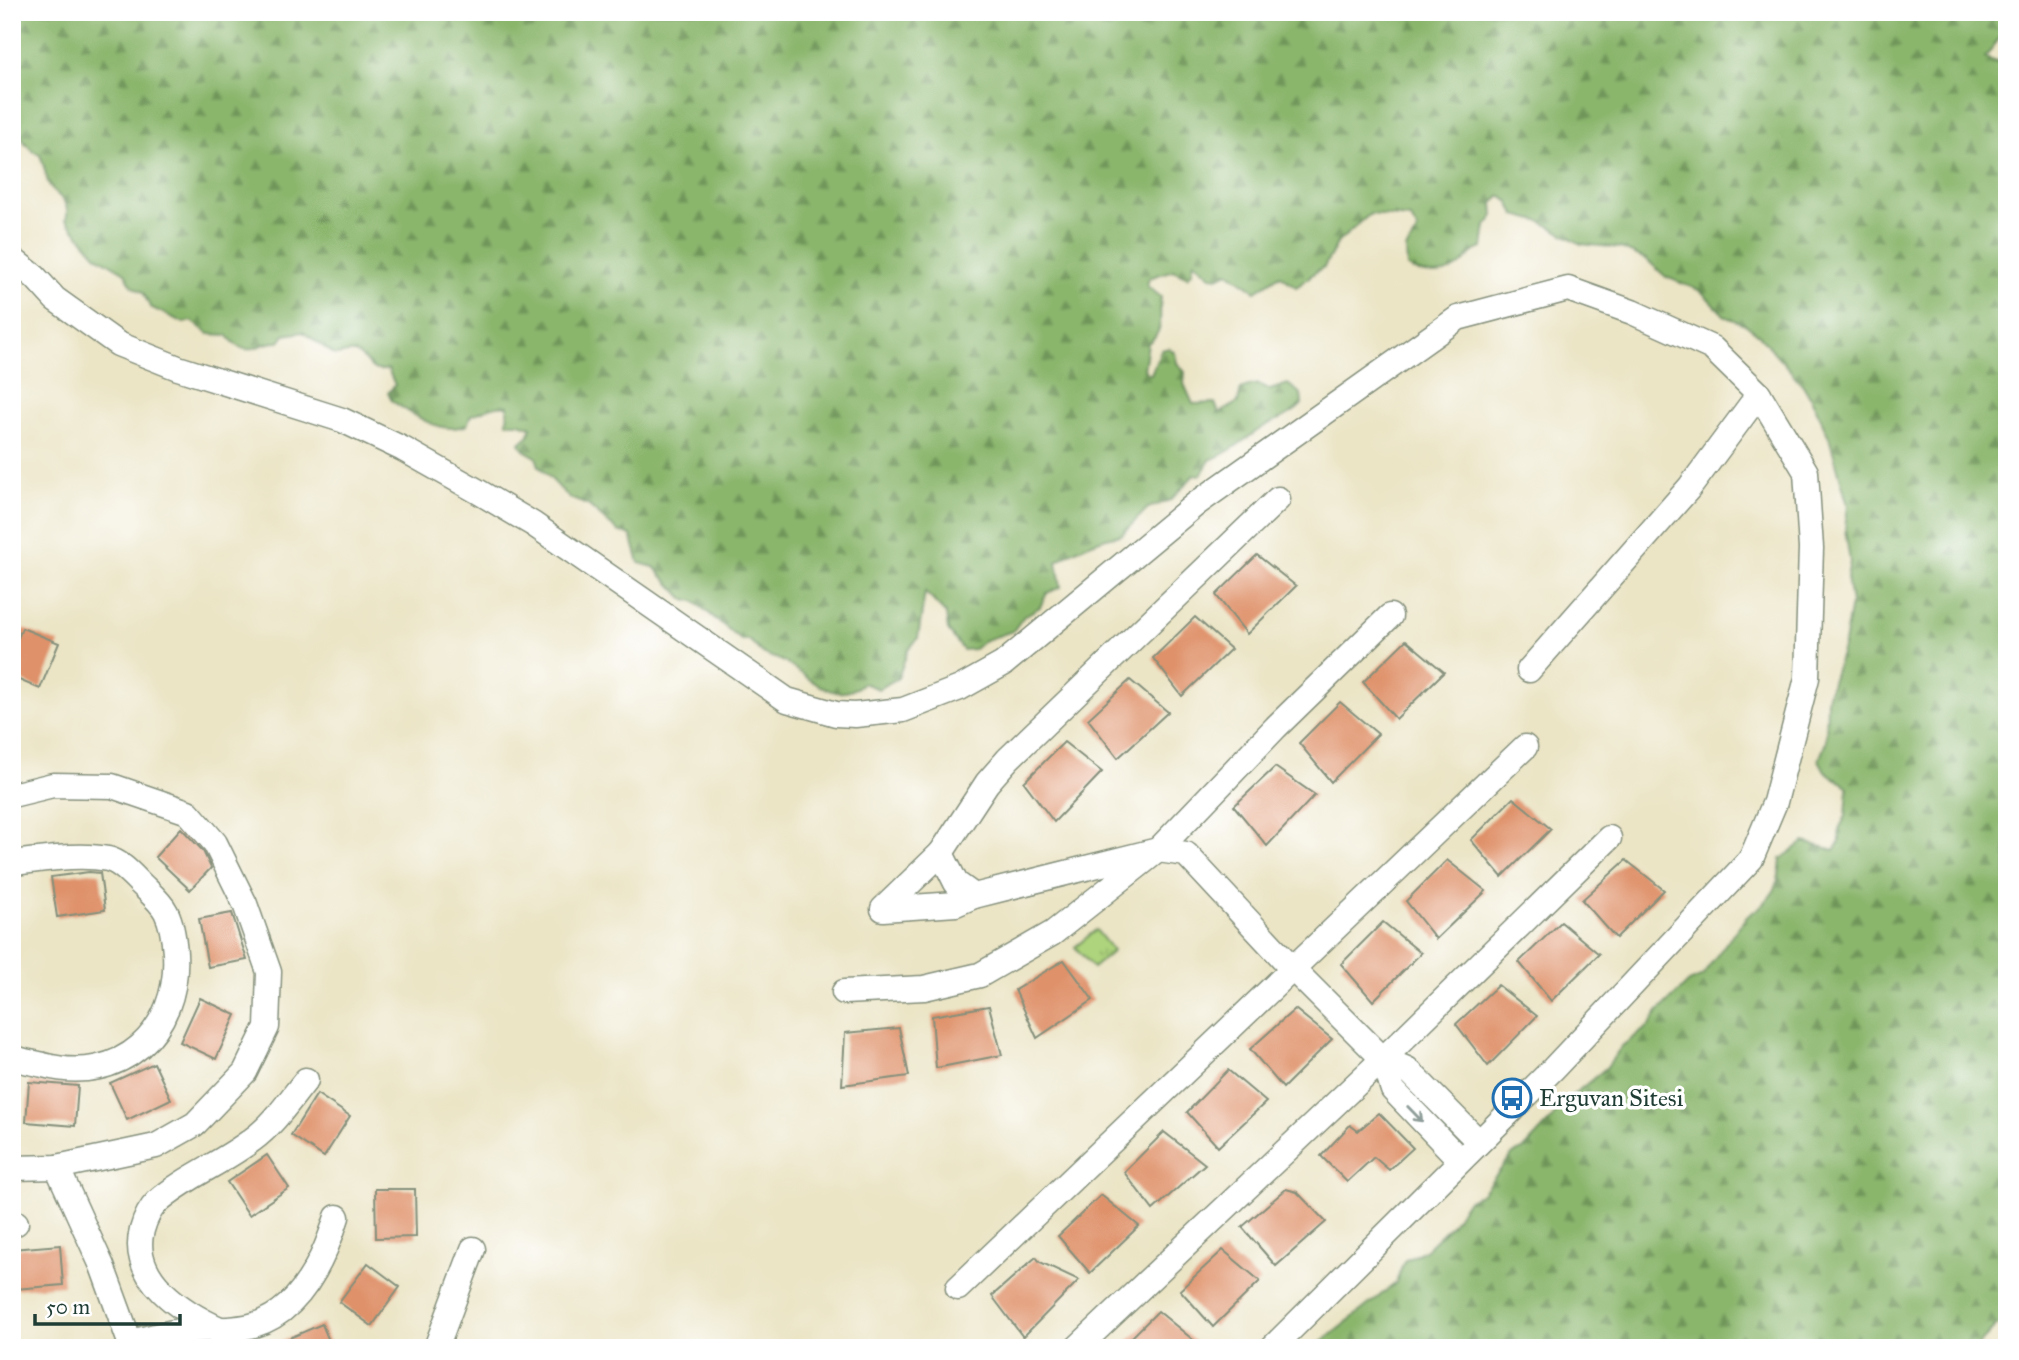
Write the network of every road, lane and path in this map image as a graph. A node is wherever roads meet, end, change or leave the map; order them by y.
1 (12, 259) edge
2 (1759, 394) junction
3 (1278, 499) dead end
4 (1390, 616) dead end
5 (1529, 670) dead end
6 (1525, 747) dead end
7 (12, 795) edge
8 (1609, 838) dead end
9 (1158, 850) junction
10 (941, 853) junction
11 (12, 863) edge
12 (974, 896) junction
13 (1294, 970) junction
14 (845, 992) dead end
15 (12, 1056) edge
16 (1383, 1059) junction
17 (306, 1080) dead end
18 (1479, 1142) junction
19 (1460, 1160) junction
20 (57, 1167) junction
21 (12, 1168) edge
22 (337, 1217) dead end
23 (473, 1249) dead end
24 (958, 1288) dead end
25 (222, 1330) junction
26 (131, 1345) edge
27 (436, 1348) edge
28 (1077, 1348) edge
29 (1272, 1348) edge

1 - 2 street
2 - 5 street
2 - 18 street
3 - 10 street
4 - 9 street
6 - 13 street
7 - 20 street
8 - 16 street
9 - 12 street
9 - 13 street
9 - 14 street
10 - 12 street
10 - 12 street
11 - 15 street
13 - 16 street
13 - 24 street
16 - 18 street
16 -> 19 street
16 - 28 street
17 - 25 street
18 - 19 street
19 - 29 street
20 - 21 street
20 - 26 street
22 - 25 street
23 - 27 street
25 - 26 street

